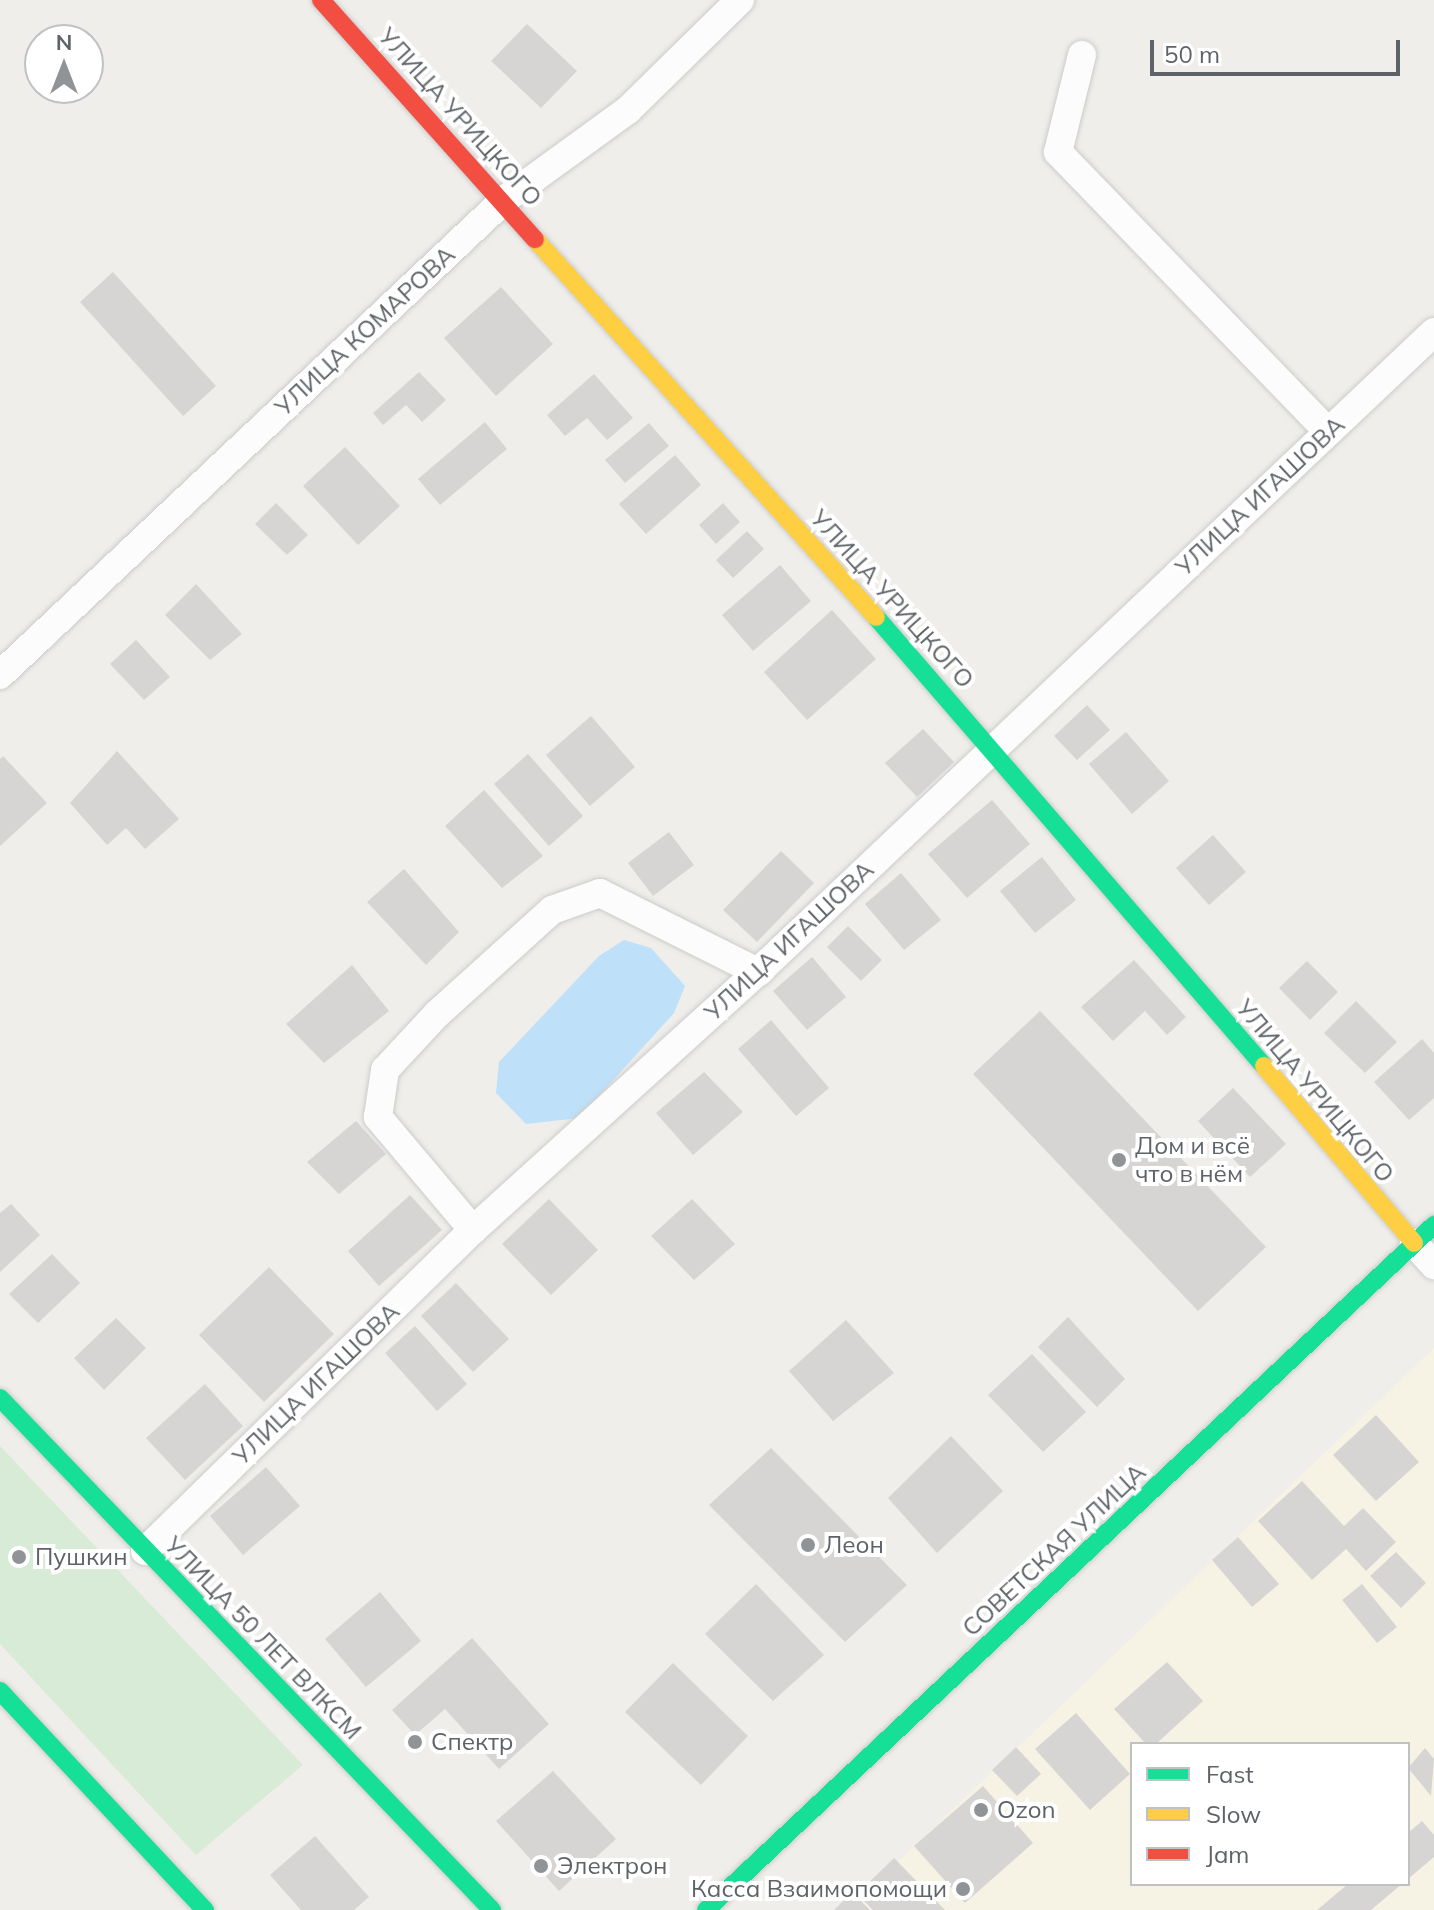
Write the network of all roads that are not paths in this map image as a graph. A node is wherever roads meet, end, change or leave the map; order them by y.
1 (321, 0) edge
2 (740, 0) edge
3 (1082, 55) dead end
4 (504, 200) junction
5 (1434, 332) edge
6 (1328, 432) junction
7 (0, 675) edge
8 (993, 748) junction
9 (758, 972) junction
10 (473, 1230) junction
11 (1424, 1234) edge
12 (1434, 1265) edge
13 (0, 1398) edge
14 (145, 1551) junction
15 (0, 1691) edge
16 (205, 1910) edge
17 (492, 1910) edge
18 (706, 1910) edge

1 - 4 main road, УЛИЦА УРИЦКОГО
2 - 4 street, УЛИЦА КОМАРОВА
3 - 6 street
4 - 7 street, УЛИЦА КОМАРОВА
4 - 8 main road, УЛИЦА УРИЦКОГО
5 - 6 street, УЛИЦА ИГАШОВА
6 - 8 street, УЛИЦА ИГАШОВА
8 - 9 street, УЛИЦА ИГАШОВА
8 - 11 main road, УЛИЦА УРИЦКОГО
9 - 10 street, УЛИЦА ИГАШОВА
9 - 10 street
10 - 14 street, УЛИЦА ИГАШОВА
11 - 12 street
11 - 18 main road, СОВЕТСКАЯ УЛИЦА
13 - 14 main road, УЛИЦА 50 ЛЕТ ВЛКСМ
14 - 17 main road, УЛИЦА 50 ЛЕТ ВЛКСМ
15 - 16 main road

